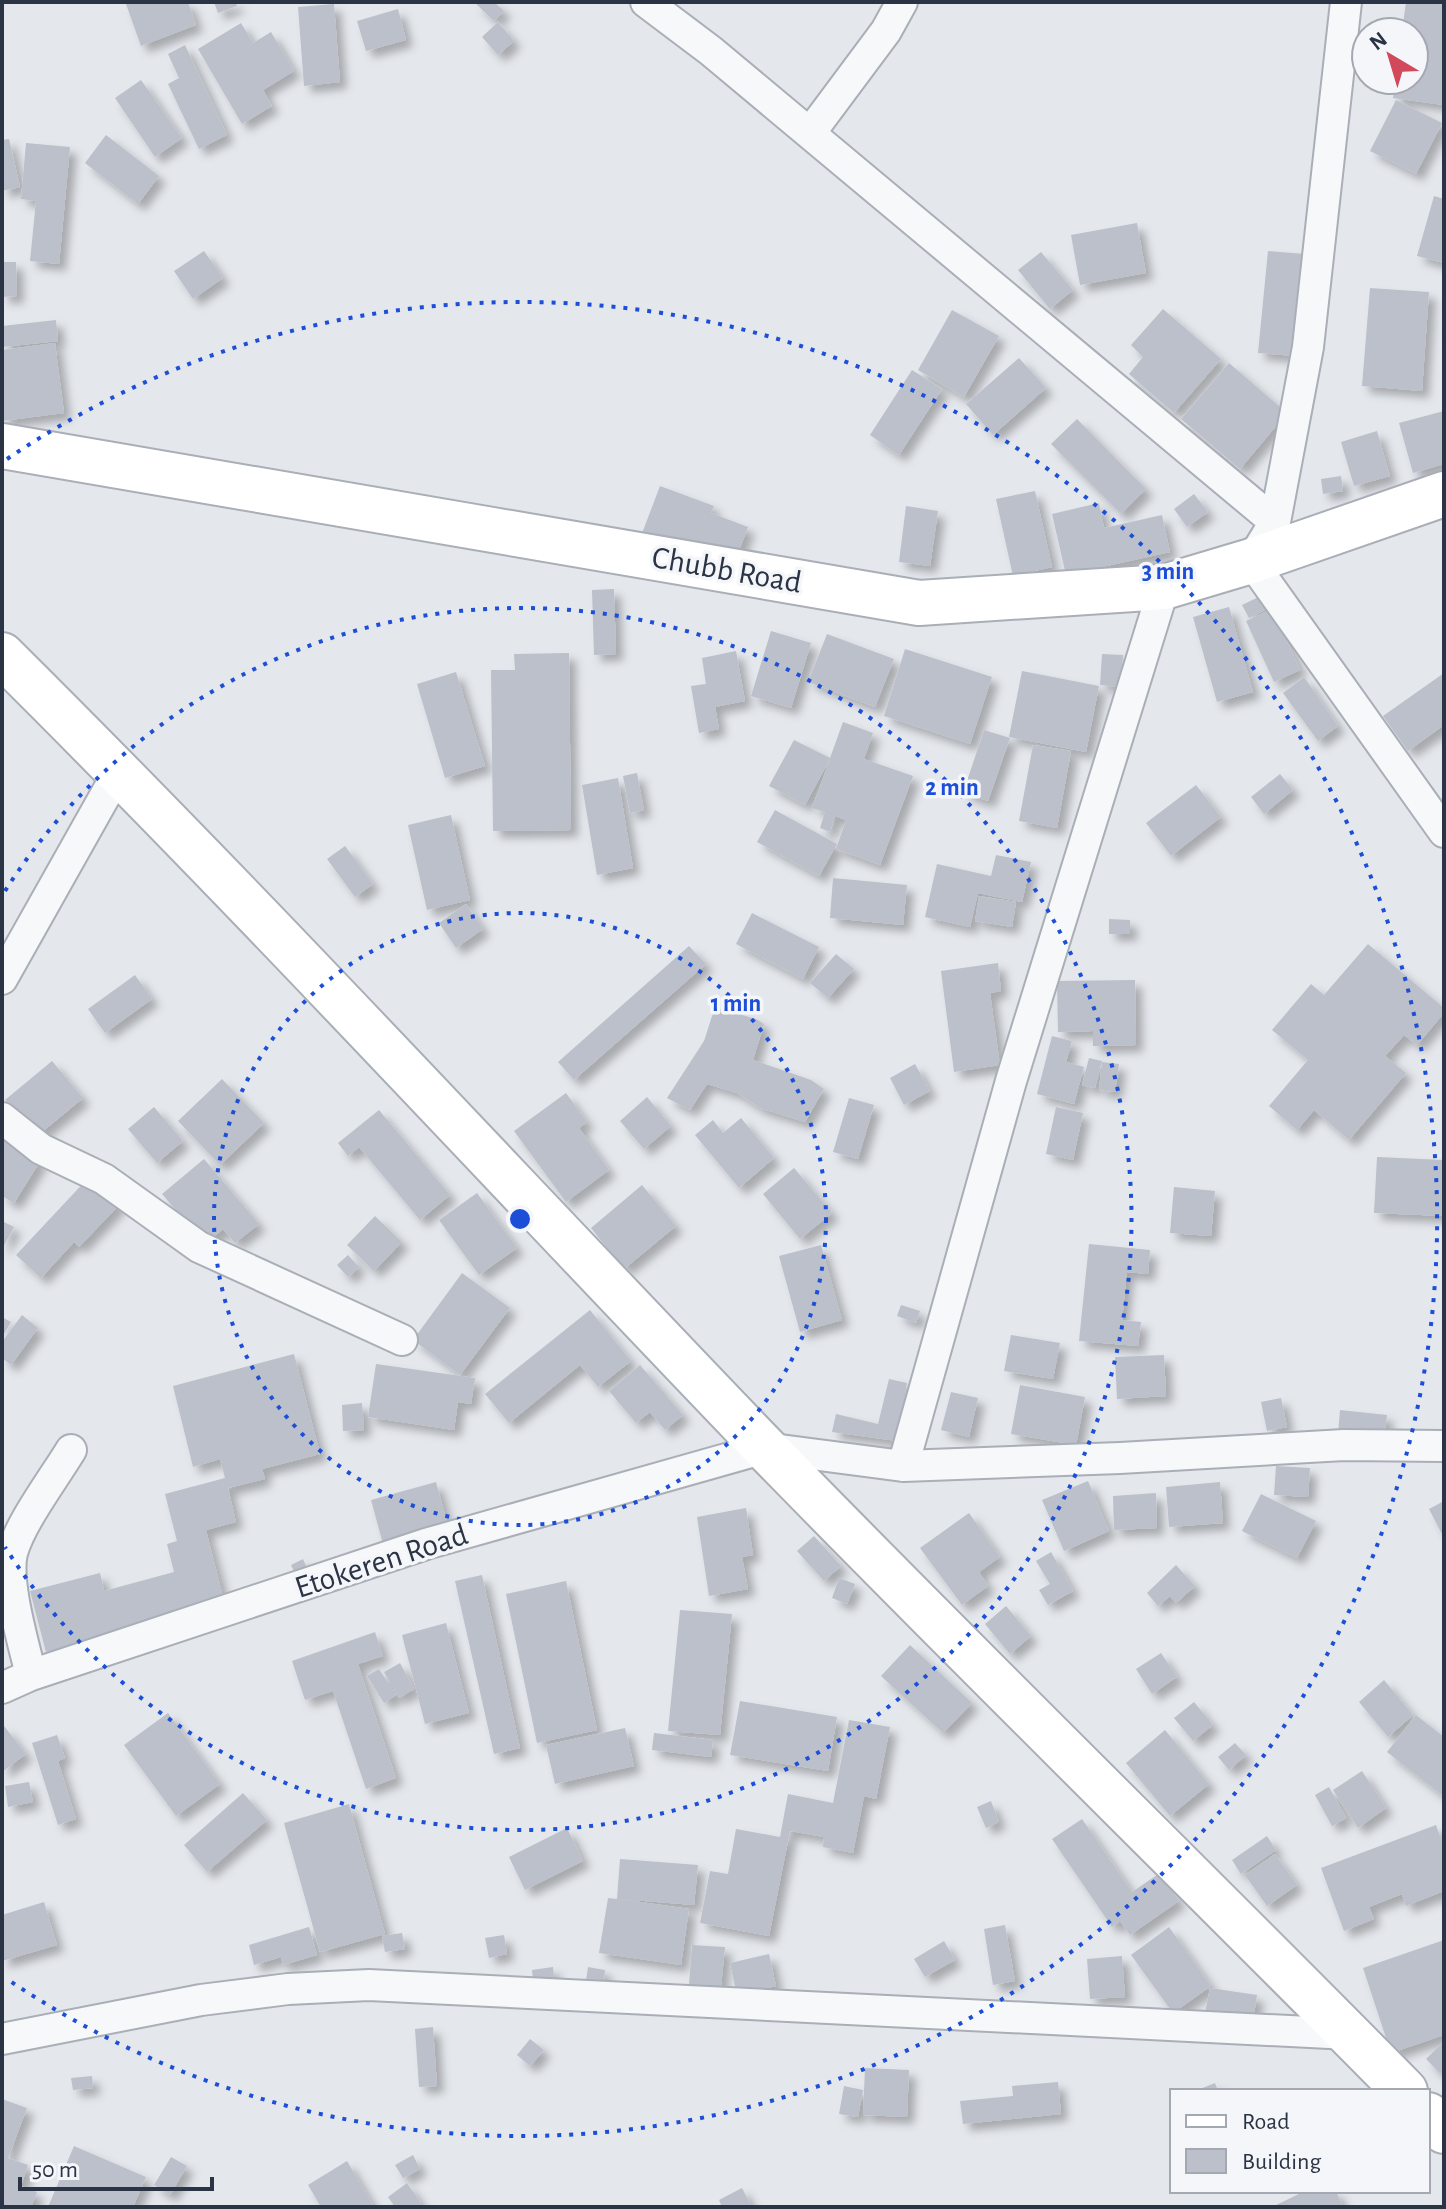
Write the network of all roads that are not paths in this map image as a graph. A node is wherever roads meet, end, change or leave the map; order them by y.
1 (646, 2) edge
2 (902, 2) edge
3 (1346, 2) edge
4 (810, 133) junction
5 (2, 446) edge
6 (1444, 494) edge
7 (1275, 522) junction
8 (1251, 561) junction
9 (1164, 587) junction
10 (2, 655) edge
11 (119, 771) junction
12 (1444, 832) edge
13 (2, 979) edge
14 (2, 1118) edge
15 (402, 1340) dead end
16 (1444, 1446) edge
17 (765, 1448) junction
18 (71, 1450) dead end
19 (903, 1466) junction
20 (11, 1629) edge
21 (31, 1675) junction
22 (2, 1688) edge
23 (1349, 2034) junction
24 (2, 2039) edge
25 (1403, 2089) edge

1 - 4 street
2 - 4 street
3 - 7 street
4 - 7 street
5 - 9 main road, Chubb Road
6 - 8 main road, Chubb Road
7 - 8 street
8 - 9 main road, Chubb Road
8 - 12 street
9 - 19 street
10 - 11 main road
11 - 13 street
11 - 17 main road
14 - 15 street
16 - 19 street
17 - 19 street
17 - 21 street, Etokeren Road
17 - 23 main road
18 - 20 street
20 - 21 street
21 - 22 street, Etokeren Road
23 - 24 street
23 - 25 main road

